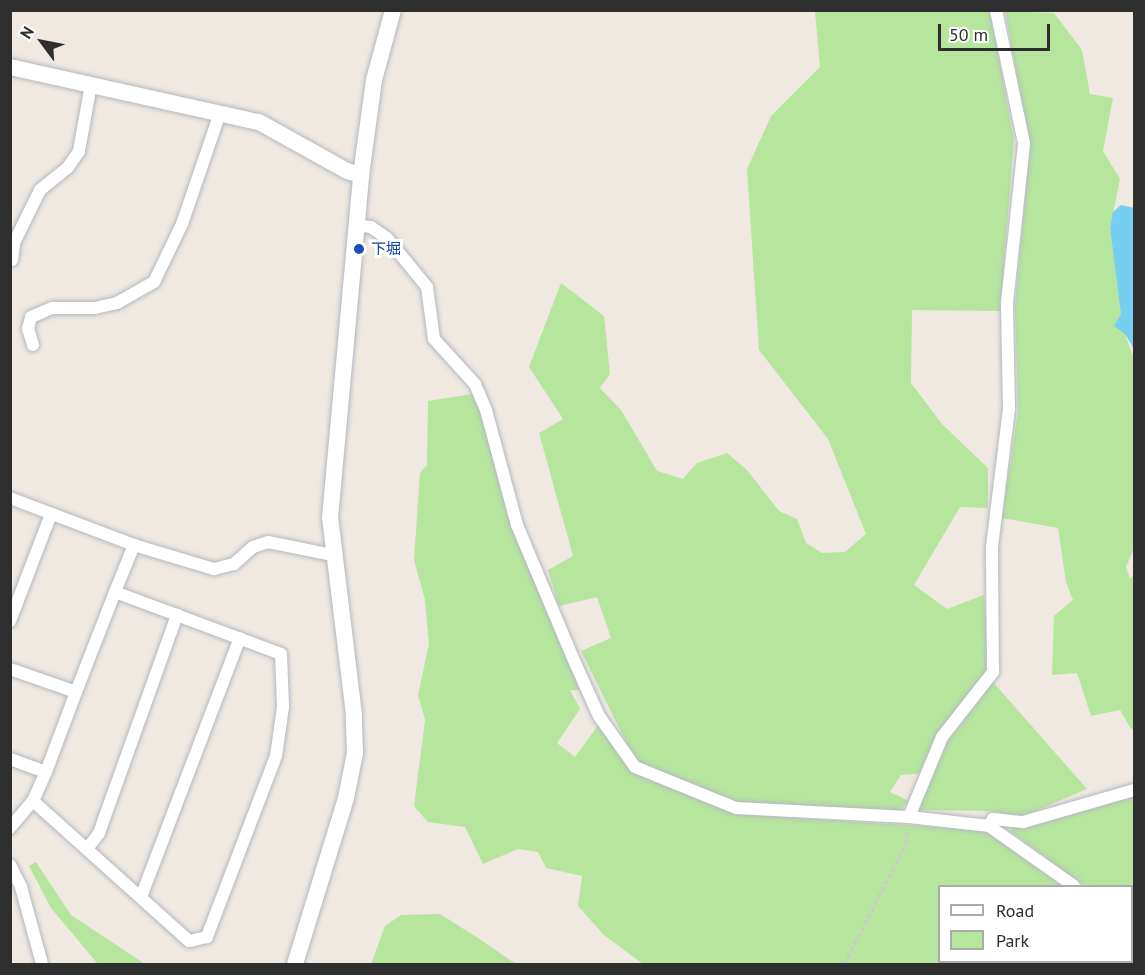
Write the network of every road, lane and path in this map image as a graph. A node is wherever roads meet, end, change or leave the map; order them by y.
1 (393, 10) edge
2 (996, 10) edge
3 (10, 67) edge
4 (91, 84) junction
5 (220, 113) junction
6 (361, 175) junction
7 (356, 225) junction
8 (12, 260) dead end
9 (33, 345) dead end
10 (10, 498) edge
11 (51, 514) junction
12 (134, 545) junction
13 (332, 555) junction
14 (10, 584) edge
15 (23, 589) junction
16 (115, 592) junction
17 (177, 615) junction
18 (10, 621) edge
19 (240, 638) junction
20 (10, 669) edge
21 (76, 692) junction
22 (10, 759) edge
23 (46, 772) junction
24 (1134, 790) edge
25 (33, 801) junction
26 (909, 817) junction
27 (989, 826) junction
28 (10, 828) edge
29 (87, 849) junction
30 (10, 865) edge
31 (1073, 885) edge
32 (141, 897) junction
33 (42, 964) edge
34 (295, 964) edge
35 (843, 964) edge

1 - 6 street
2 - 26 street
3 - 4 street
4 - 5 street
4 - 8 street
5 - 6 street
5 - 9 street
6 - 7 street
7 - 13 street
7 - 26 street
10 - 11 street
11 - 12 street
11 - 15 street
12 - 13 street
12 - 16 street
13 - 34 street
14 - 15 street
15 - 18 street
16 - 17 street
16 - 21 street
17 - 19 street
17 - 29 street
19 - 32 street
19 - 32 street
20 - 21 street
21 - 23 street
22 - 23 street
23 - 25 street
24 - 27 street
25 - 28 street
25 - 29 street
26 - 27 street
26 - 35 path
27 - 31 street
29 - 32 street
30 - 33 street

